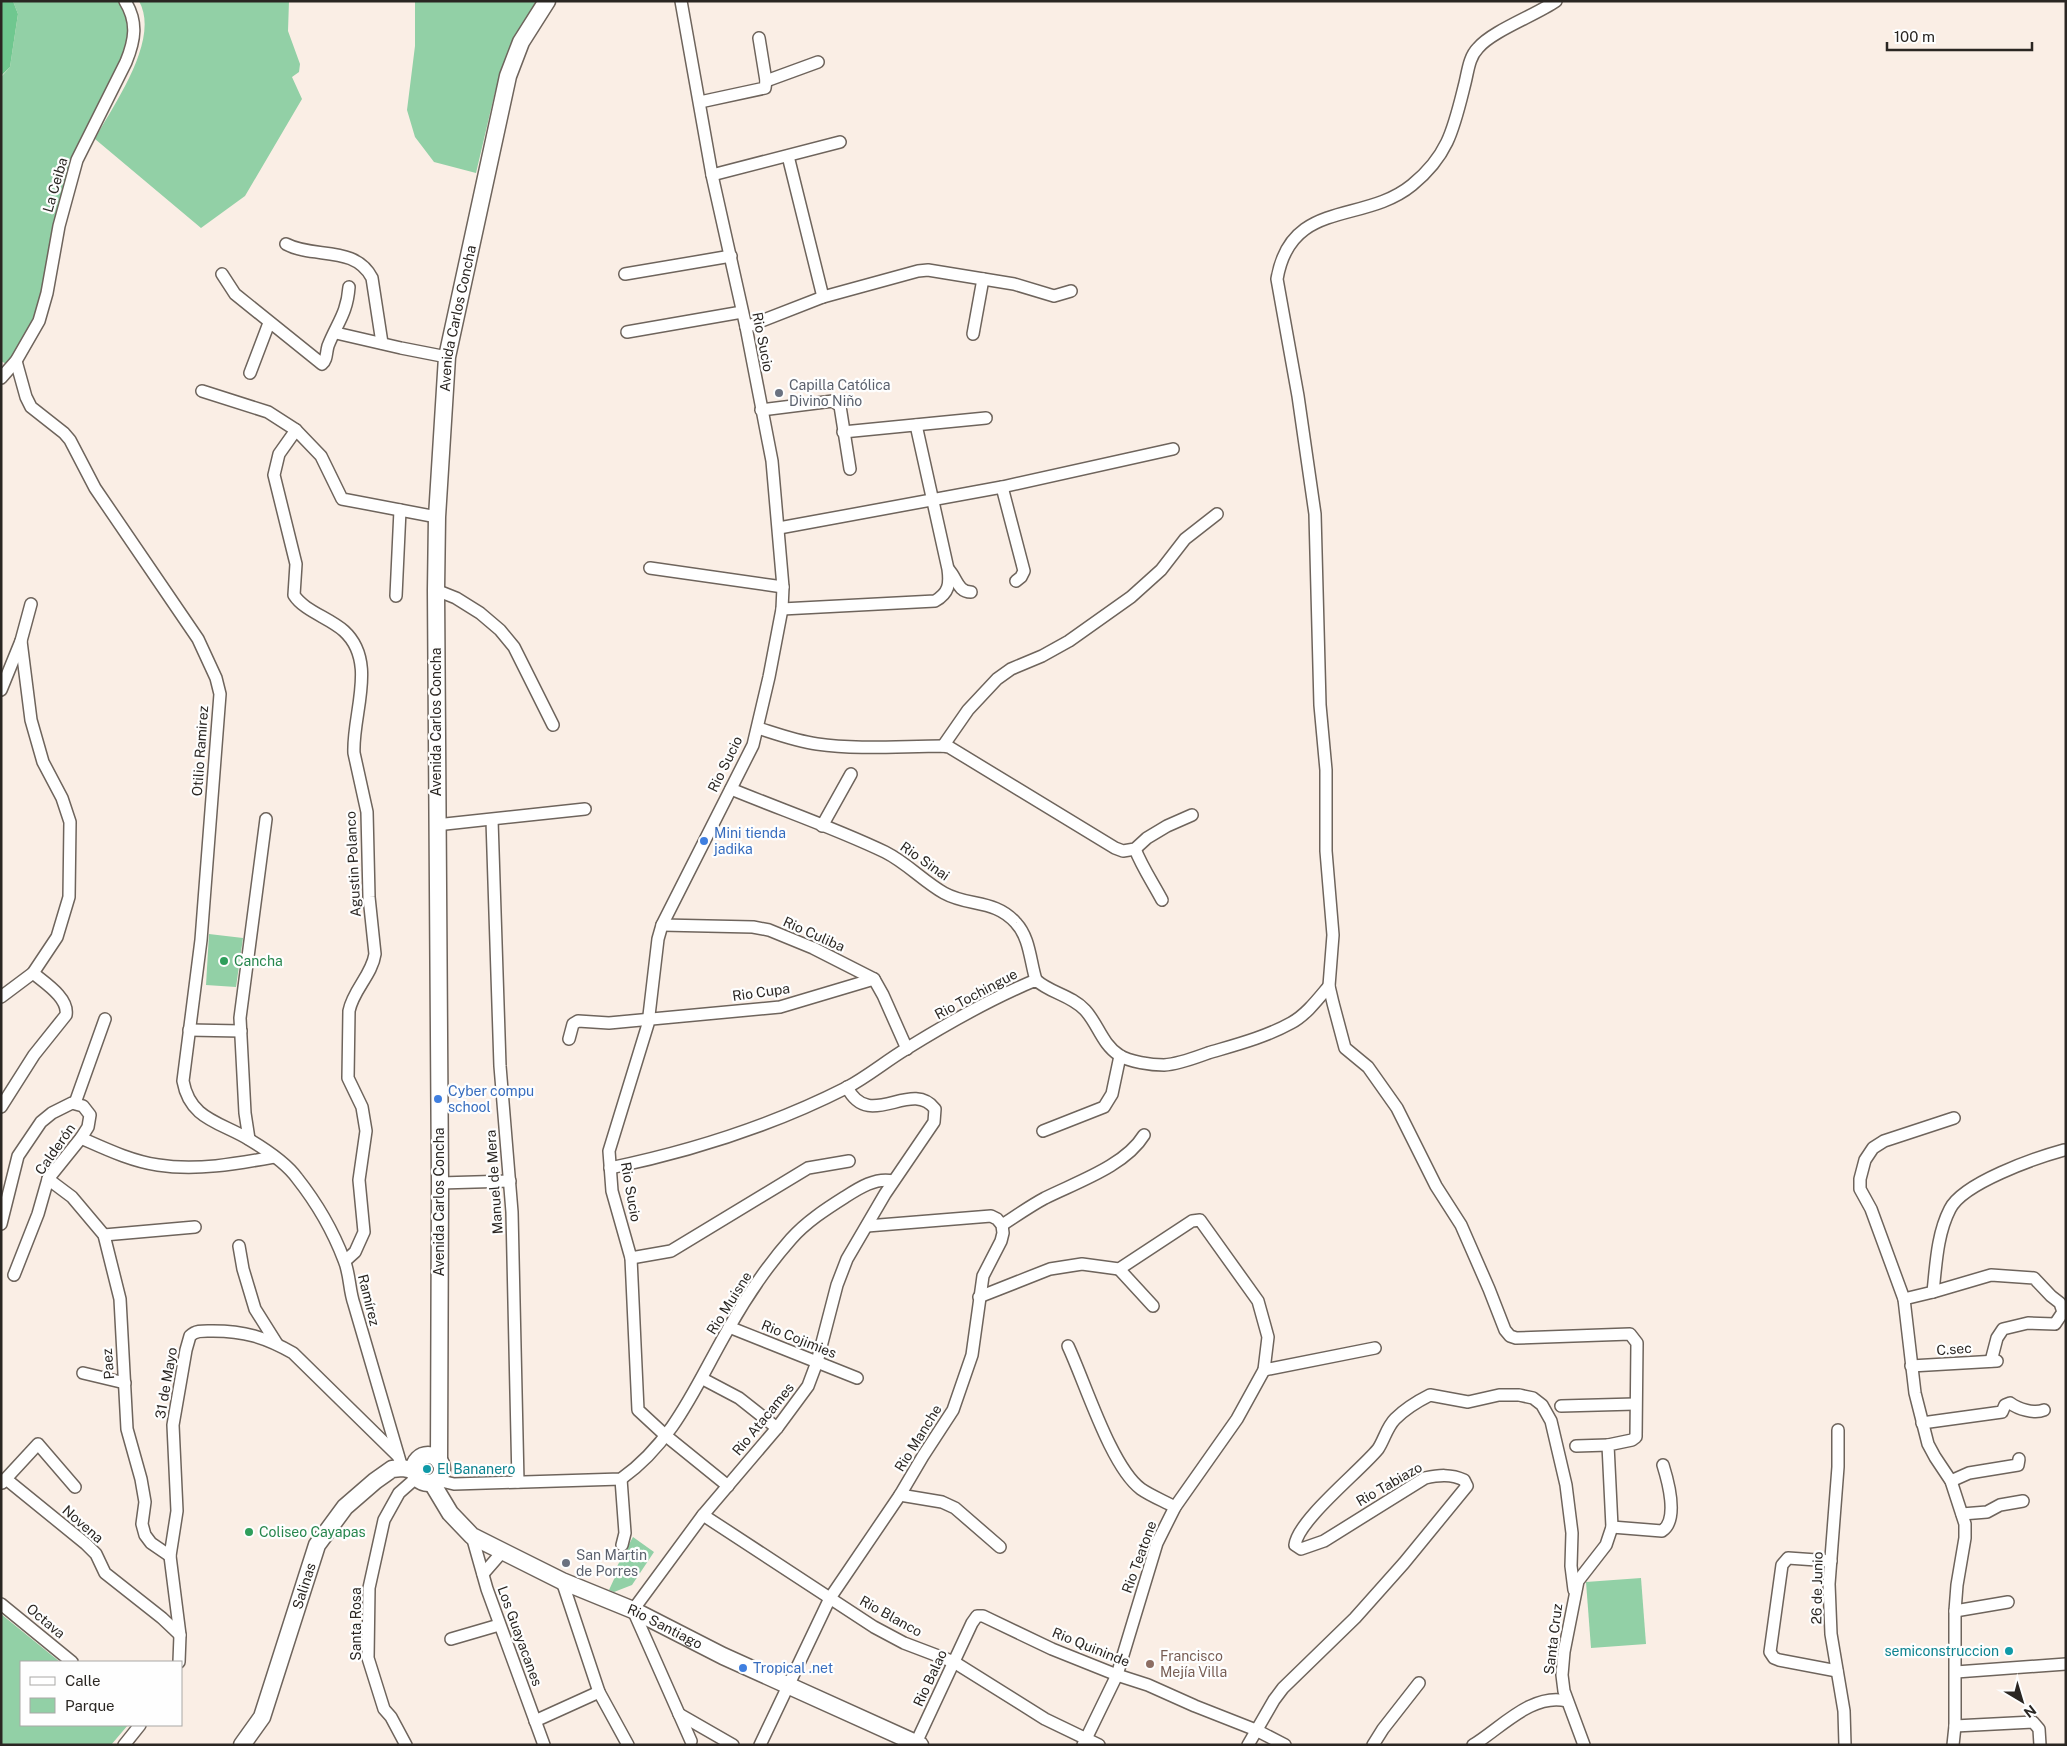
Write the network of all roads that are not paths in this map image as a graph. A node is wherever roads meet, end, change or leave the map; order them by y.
1 (125, 1) edge
2 (547, 1) edge
3 (681, 1) edge
4 (1556, 1) edge
5 (759, 38) dead end
6 (818, 62) dead end
7 (766, 81) junction
8 (700, 102) junction
9 (840, 142) dead end
10 (788, 156) junction
11 (712, 175) junction
12 (286, 244) dead end
13 (731, 256) junction
14 (222, 274) dead end
15 (625, 274) dead end
16 (983, 279) junction
17 (349, 287) dead end
18 (1071, 291) dead end
19 (822, 297) junction
20 (742, 312) junction
21 (269, 323) junction
22 (746, 327) junction
23 (336, 332) junction
24 (627, 332) dead end
25 (973, 334) dead end
26 (382, 343) junction
27 (447, 356) junction
28 (16, 361) junction
29 (250, 373) dead end
30 (1, 378) edge
31 (202, 391) dead end
32 (761, 410) junction
33 (986, 418) dead end
34 (916, 425) junction
35 (296, 430) junction
36 (843, 432) junction
37 (1173, 449) dead end
38 (850, 469) dead end
39 (1002, 486) junction
40 (931, 498) junction
41 (400, 510) junction
42 (1217, 514) dead end
43 (437, 517) junction
44 (779, 528) junction
45 (650, 568) dead end
46 (948, 569) junction
47 (1016, 581) dead end
48 (783, 587) junction
49 (436, 590) junction
50 (971, 592) dead end
51 (396, 596) dead end
52 (31, 604) dead end
53 (782, 609) junction
54 (21, 641) junction
55 (1, 690) edge
56 (553, 725) dead end
57 (758, 728) junction
58 (943, 746) junction
59 (851, 774) dead end
60 (731, 788) junction
61 (585, 809) dead end
62 (1192, 815) dead end
63 (266, 819) dead end
64 (492, 820) junction
65 (436, 825) junction
66 (822, 826) junction
67 (1135, 848) junction
68 (1162, 900) dead end
69 (662, 925) junction
70 (33, 973) junction
71 (874, 979) junction
72 (1036, 980) junction
73 (1329, 986) junction
74 (1, 997) edge
75 (105, 1019) dead end
76 (648, 1019) junction
77 (189, 1030) junction
78 (240, 1031) junction
79 (569, 1039) dead end
80 (907, 1049) junction
81 (1120, 1056) junction
82 (847, 1087) junction
83 (75, 1103) junction
84 (1, 1108) edge
85 (1954, 1118) dead end
86 (1043, 1131) dead end
87 (1144, 1135) dead end
88 (81, 1138) junction
89 (249, 1139) junction
90 (2064, 1150) dead end
91 (274, 1158) junction
92 (849, 1161) dead end
93 (610, 1168) junction
94 (48, 1179) junction
95 (510, 1181) junction
96 (893, 1181) junction
97 (440, 1183) junction
98 (1, 1224) edge
99 (1002, 1225) junction
100 (867, 1226) junction
101 (195, 1227) dead end
102 (104, 1234) junction
103 (239, 1246) dead end
104 (631, 1258) junction
105 (345, 1261) junction
106 (1119, 1269) junction
107 (14, 1275) dead end
108 (1933, 1292) junction
109 (979, 1297) junction
110 (1904, 1299) junction
111 (1153, 1306) dead end
112 (729, 1327) junction
113 (277, 1344) junction
114 (1068, 1346) dead end
115 (1375, 1348) dead end
116 (817, 1362) junction
117 (1911, 1366) junction
118 (1264, 1370) junction
119 (83, 1373) dead end
120 (857, 1378) dead end
121 (703, 1379) junction
122 (125, 1383) junction
123 (1635, 1404) junction
124 (1561, 1406) dead end
125 (2044, 1410) dead end
126 (1922, 1423) junction
127 (777, 1428) junction
128 (1838, 1430) dead end
129 (665, 1435) junction
130 (1608, 1445) junction
131 (1576, 1446) dead end
132 (2019, 1459) dead end
133 (439, 1461) junction
134 (1663, 1465) dead end
135 (417, 1473) junction
136 (621, 1479) junction
137 (4, 1481) edge
138 (1951, 1481) junction
139 (518, 1482) junction
140 (728, 1486) junction
141 (75, 1487) dead end
142 (900, 1496) junction
143 (2023, 1501) dead end
144 (1175, 1507) junction
145 (1962, 1514) junction
146 (703, 1515) junction
147 (1612, 1527) junction
148 (472, 1536) junction
149 (622, 1545) dead end
150 (1000, 1547) dead end
151 (503, 1552) junction
152 (170, 1556) junction
153 (1831, 1561) junction
154 (483, 1574) junction
155 (562, 1581) junction
156 (1575, 1594) junction
157 (830, 1598) junction
158 (2008, 1602) dead end
159 (1, 1604) edge
160 (633, 1610) junction
161 (1955, 1611) junction
162 (972, 1623) joint
163 (499, 1625) junction
164 (180, 1635) junction
165 (451, 1639) dead end
166 (71, 1661) edge
167 (179, 1661) edge
168 (954, 1662) junction
169 (2066, 1664) edge
170 (1837, 1671) junction
171 (1956, 1672) junction
172 (1117, 1675) junction
173 (1419, 1683) dead end
174 (788, 1686) junction
175 (599, 1692) junction
176 (1567, 1701) junction
177 (679, 1714) junction
178 (535, 1721) junction
179 (139, 1726) edge
180 (1955, 1726) junction
181 (1256, 1730) junction
182 (692, 1742) dead end
183 (1085, 1742) edge
184 (917, 1744) edge
185 (124, 1745) edge
186 (242, 1745) edge
187 (406, 1745) edge
188 (544, 1745) edge
189 (628, 1745) edge
190 (734, 1745) edge
191 (760, 1745) edge
192 (1099, 1745) edge
193 (1248, 1745) edge
194 (1285, 1745) edge
195 (1373, 1745) edge
196 (1473, 1745) edge
197 (1584, 1745) edge
198 (1845, 1745) edge
199 (1953, 1745) edge
200 (2040, 1745) edge

1 - 28 street, La Ceiba
2 - 27 street, Avenida Carlos Concha
3 - 8 street, Rio Sucio
4 - 73 street
5 - 7 street
6 - 7 street
7 - 8 street
8 - 11 street, Rio Sucio
9 - 10 street
10 - 11 street
10 - 19 street
11 - 13 street, Rio Sucio
12 - 26 street
13 - 15 street
13 - 20 street, Rio Sucio
14 - 21 street
16 - 18 street
16 - 19 street
16 - 25 street
17 - 23 street
19 - 22 street
20 - 22 street, Rio Sucio
20 - 24 street
21 - 23 street
21 - 29 street
22 - 32 street, Rio Sucio
23 - 26 street
26 - 27 street
27 - 43 street, Avenida Carlos Concha
28 - 30 street, La Ceiba
28 - 77 street, Otilio Ramirez
31 - 35 street
32 - 36 street
32 - 44 street, Rio Sucio
33 - 34 street
34 - 36 street
34 - 40 street
35 - 41 street
35 - 105 street, Agustin Polanco
36 - 38 street
37 - 39 street
39 - 40 street
39 - 47 street
40 - 44 street
40 - 46 street
41 - 43 street
41 - 51 street
42 - 58 street
43 - 49 street, Avenida Carlos Concha
44 - 48 street, Rio Sucio
45 - 48 street
46 - 50 street
46 - 53 street
48 - 53 street, Rio Sucio
49 - 56 street
49 - 65 street, Avenida Carlos Concha
52 - 54 street
53 - 57 street, Rio Sucio
54 - 55 street
54 - 70 street
57 - 58 street
57 - 60 street, Rio Sucio
58 - 67 street
59 - 66 street
60 - 66 street, Rio Sinai
60 - 69 street, Rio Sucio
61 - 64 street
62 - 67 street
63 - 78 street
64 - 65 street
64 - 95 street, Manuel de Mera
65 - 97 street, Avenida Carlos Concha
66 - 72 street, Rio Sinai
67 - 68 street
69 - 71 street, Rio Culiba
69 - 76 street, Rio Sucio
70 - 74 street
70 - 84 street
71 - 76 street, Rio Cupa
71 - 80 street
72 - 80 street, Rio Tochingue
72 - 81 street, Rio Tochingue
73 - 81 street
73 - 123 street
75 - 83 street
76 - 79 street, Rio Cupa
76 - 93 street, Rio Sucio
77 - 78 street
77 - 89 street, Otilio Ramirez
78 - 89 street
80 - 82 street, Rio Tochingue
81 - 86 street
82 - 93 street, Rio Tochingue
82 - 96 street, Rio Atacames
83 - 88 street, Calderón
83 - 98 street, Calderón
85 - 110 street
87 - 99 street
88 - 91 street
88 - 94 street, Calderón
89 - 91 street, Otilio Ramirez
90 - 108 street
91 - 105 street, Ramírez
92 - 104 street
93 - 104 street, Rio Sucio
94 - 102 street, Paez
94 - 107 street, Calderón
95 - 97 street
95 - 139 street, Manuel de Mera
96 - 100 street, Rio Atacames
96 - 112 street, Rio Muisne
97 - 133 street, Avenida Carlos Concha
99 - 100 street
99 - 109 street, Rio Manche
100 - 116 street, Rio Atacames
101 - 102 street
102 - 122 street, Paez
103 - 113 street
104 - 129 street, Rio Sucio
105 - 135 street, Ramírez
106 - 109 street
106 - 111 street
106 - 118 street, Rio Teatone
108 - 110 street
108 - 117 street, C.sec
109 - 142 street, Rio Manche
110 - 117 street
112 - 116 street, Rio Cojimies
112 - 121 street, Rio Muisne
113 - 135 street, 31 de Mayo
113 - 152 street, 31 de Mayo
114 - 144 street
115 - 118 street
116 - 120 street, Rio Cojimies
116 - 127 street, Rio Atacames
117 - 126 street
118 - 144 street, Rio Teatone
119 - 122 street
121 - 127 street
121 - 129 street, Rio Muisne
122 - 152 street, Paez
123 - 124 street
123 - 130 street
125 - 126 street
126 - 138 street
127 - 140 street, Rio Atacames
128 - 153 street, 26 de Junio
129 - 136 street, Rio Muisne
129 - 140 street, Rio Sucio
130 - 131 street
130 - 147 street
132 - 138 street
133 - 135 street, Avenida Carlos Concha
133 - 135 street, Salinas
134 - 147 street
135 - 139 street
135 - 148 street, Rio Santiago
135 - 186 street, Salinas
135 - 187 street, Santa Rosa
136 - 139 street
136 - 149 street
137 - 141 street
137 - 164 street, Novena
138 - 145 street
140 - 146 street, Rio Atacames
142 - 150 street
142 - 157 street, Rio Manche
143 - 145 street
144 - 172 street, Rio Teatone
145 - 161 street
146 - 157 street, Rio Blanco
146 - 160 street, Rio Atacames
147 - 156 street
148 - 151 street, Rio Santiago
148 - 154 street, Los Guayacanes
151 - 154 street
151 - 155 street, Rio Santiago
152 - 164 street, 31 de Mayo
153 - 170 street, 26 de Junio
153 - 170 street
154 - 163 street, Los Guayacanes
155 - 160 street, Rio Santiago
155 - 175 street
156 - 176 street, Santa Cruz
156 - 181 street, Rio Tabiazo
157 - 168 street, Rio Blanco
157 - 174 street, Rio Manche
158 - 161 street
159 - 166 street, Octava
160 - 174 street, Rio Santiago
160 - 177 street
161 - 171 street
162 - 168 street, Rio Balao
162 - 172 street, Rio Quininde
163 - 165 street
163 - 178 street, Los Guayacanes
164 - 167 street, 31 de Mayo
168 - 183 street, Rio Blanco
168 - 184 street, Rio Balao
169 - 171 street
170 - 198 street, 26 de Junio
171 - 180 street
172 - 181 street, Rio Quininde
172 - 183 street, Rio Teatone
173 - 195 street
174 - 184 street, Rio Santiago
174 - 191 street, Rio Manche
175 - 178 street
175 - 189 street
176 - 196 street
176 - 197 street, Santa Cruz
177 - 182 street
177 - 190 street
178 - 188 street, Los Guayacanes
179 - 185 street
180 - 199 street
180 - 200 street
181 - 193 street, Rio Tabiazo
181 - 194 street, Rio Quininde
183 - 192 street, Rio Blanco

